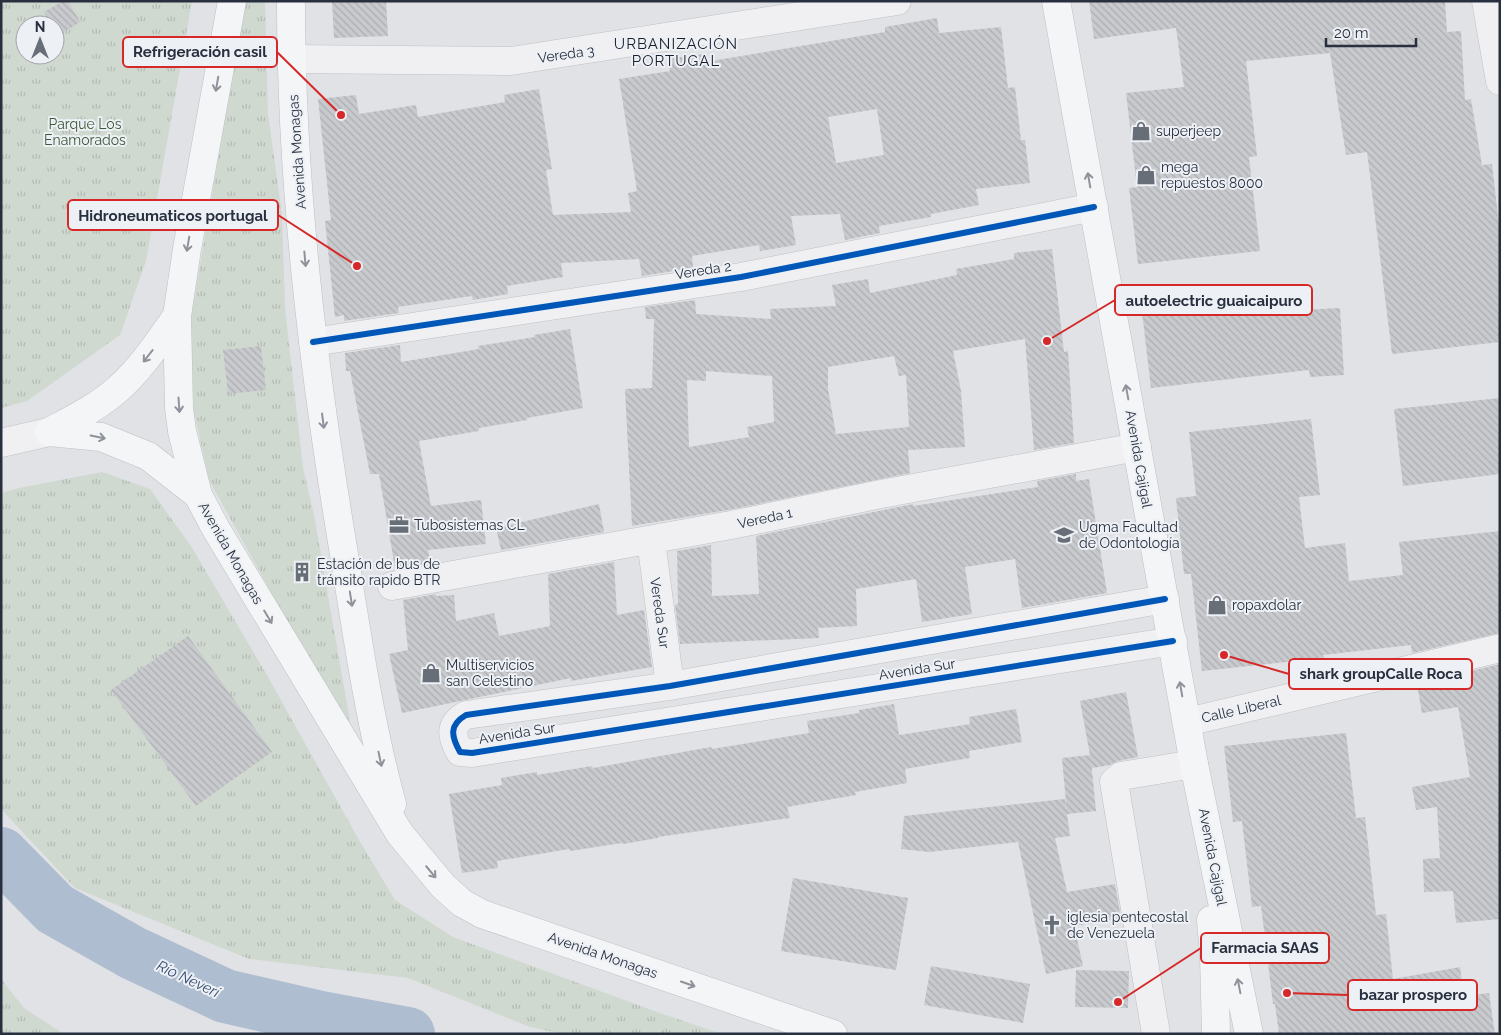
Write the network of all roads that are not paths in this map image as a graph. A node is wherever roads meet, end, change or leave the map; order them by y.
1 (232, 1) edge
2 (291, 1) edge
3 (897, 1) edge
4 (1056, 1) edge
5 (1486, 1) edge
6 (291, 60) junction
7 (1500, 80) edge
8 (1094, 208) junction
9 (177, 316) junction
10 (313, 342) junction
11 (49, 432) junction
12 (1, 443) edge
13 (1137, 447) junction
14 (198, 494) junction
15 (651, 540) junction
16 (392, 586) dead end
17 (1165, 599) junction
18 (1173, 641) junction
19 (1500, 648) edge
20 (670, 686) junction
21 (1187, 722) junction
22 (1197, 777) junction
23 (400, 834) junction
24 (834, 1034) edge
25 (1156, 1034) edge
26 (1216, 1034) edge
27 (1249, 1034) edge

1 -> 9 main road, Avenida Monagas
2 - 6 main road, Avenida Monagas
3 - 6 street, Vereda 3
8 -> 4 main road, Avenida Cajigal
5 - 7 street
6 -> 10 main road, Avenida Monagas
8 - 10 street, Vereda 2
13 -> 8 main road, Avenida Cajigal
9 -> 11 main road
9 -> 14 main road, Avenida Monagas
10 -> 23 main road, Avenida Monagas
11 - 12 street
11 -> 14 main road
13 - 15 street, Vereda 1
13 - 17 main road, Avenida Cajigal
14 -> 23 main road, Avenida Monagas
15 - 16 street, Vereda 1
15 - 20 street, Vereda Sur
17 - 18 main road, Avenida Cajigal
17 - 20 street, Avenida Sur
18 - 20 street, Avenida Sur
21 -> 18 main road, Avenida Cajigal
19 - 21 street, Calle Liberal
21 - 22 main road, Avenida Cajigal
22 - 25 street
22 - 26 main road
27 -> 22 main road, Avenida Cajigal
23 -> 24 main road, Avenida Monagas

